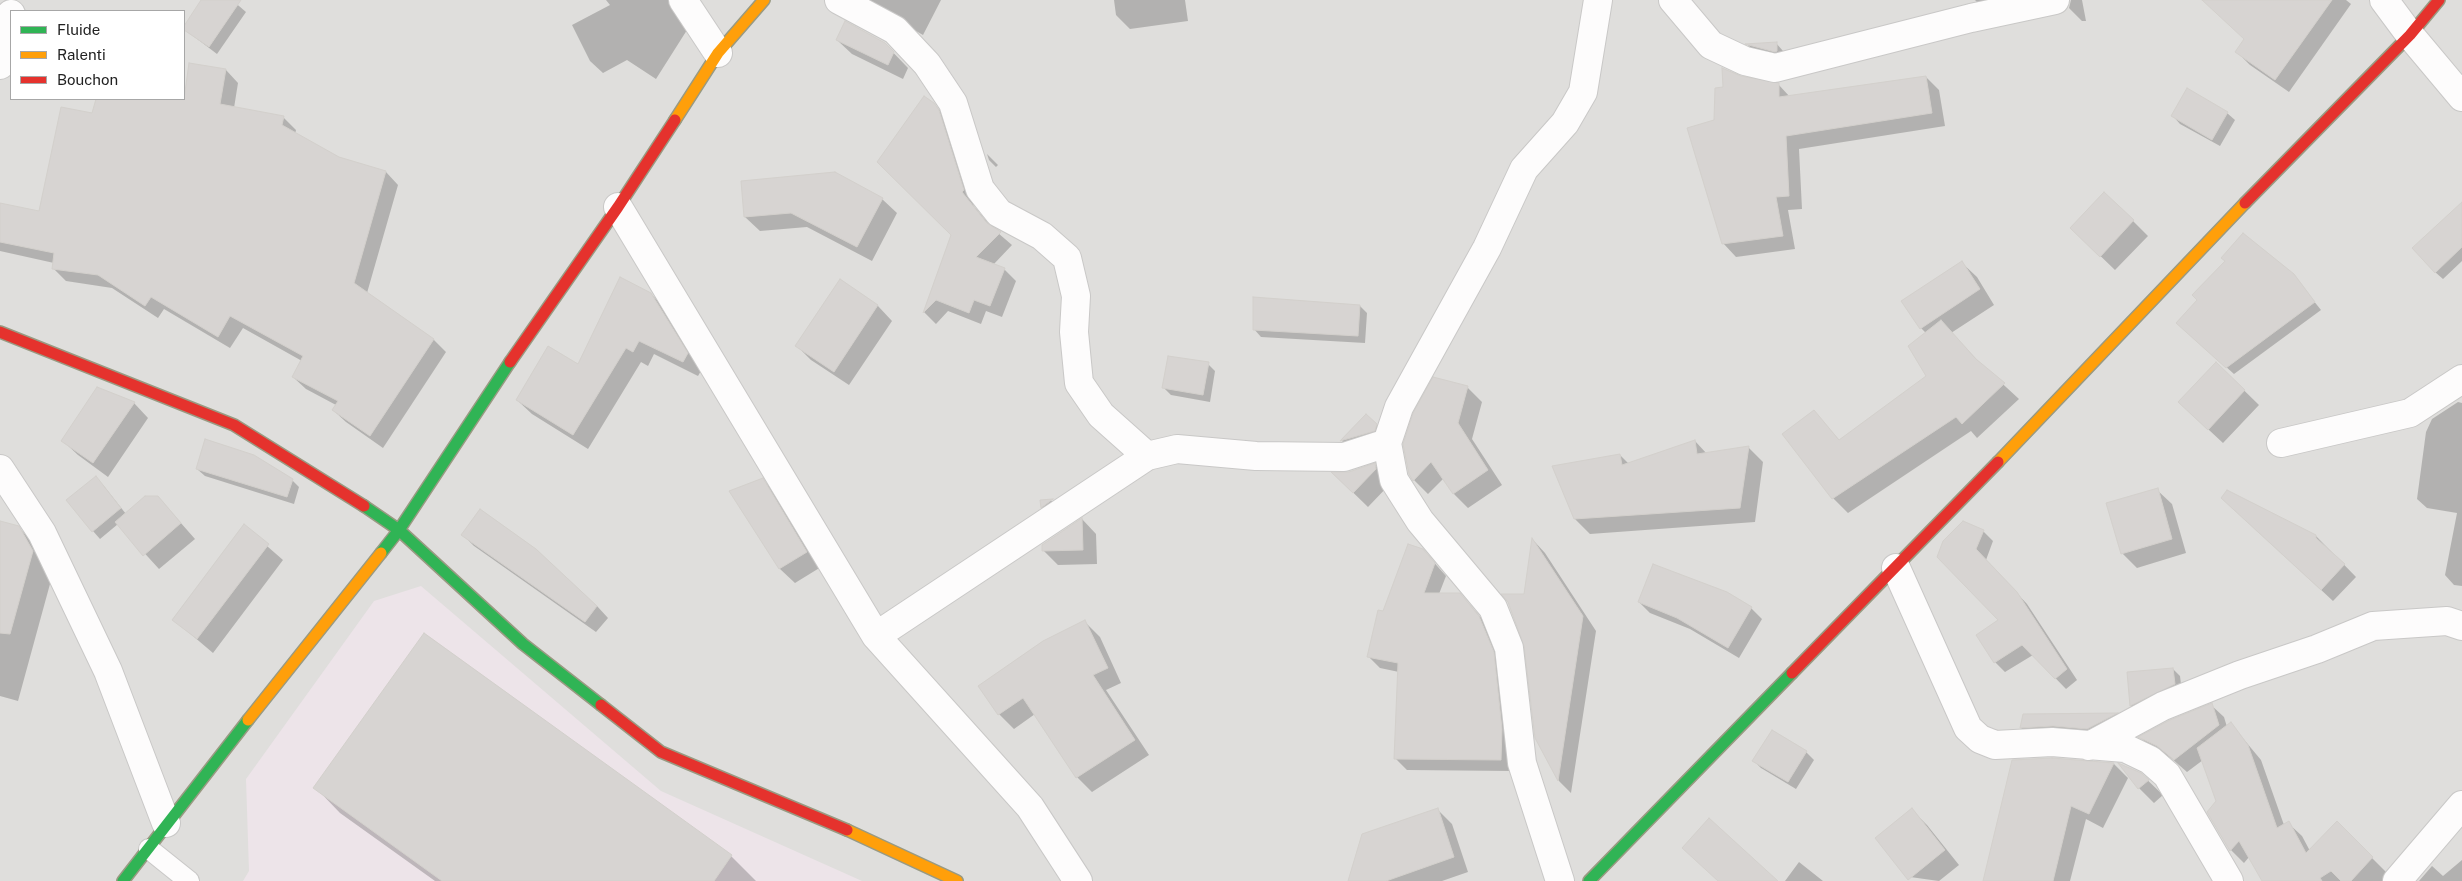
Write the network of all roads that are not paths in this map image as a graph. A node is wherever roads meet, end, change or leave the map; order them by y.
1 (683, 0) edge
2 (764, 0) edge
3 (838, 0) edge
4 (1598, 0) edge
5 (1673, 0) edge
6 (2055, 0) edge
7 (2384, 0) edge
8 (2434, 2) edge
9 (10, 21) edge
10 (2410, 35) junction
11 (718, 53) junction
12 (0, 65) edge
13 (2462, 98) edge
14 (618, 207) junction
15 (0, 332) edge
16 (2462, 379) edge
17 (1387, 443) junction
18 (2281, 443) dead end
19 (1147, 456) junction
20 (0, 470) edge
21 (399, 530) junction
22 (1896, 568) junction
23 (2462, 626) edge
24 (876, 636) junction
25 (2089, 746) junction
26 (2462, 805) edge
27 (166, 823) junction
28 (149, 849) junction
29 (123, 881) edge
30 (189, 881) edge
31 (957, 881) edge
32 (1078, 881) edge
33 (1560, 881) edge
34 (1589, 881) edge
35 (2229, 881) edge
36 (2397, 881) edge

1 - 11 street
2 - 11 street
3 - 19 street
4 - 17 street
5 - 6 street
7 - 10 street
8 - 10 street
9 - 12 street
10 - 13 street
10 - 22 street
11 - 14 street
14 - 21 street
14 - 24 street
15 - 21 street
16 - 18 street
17 - 19 street
17 - 33 street
19 - 24 street
20 - 27 street
21 - 27 street
21 - 31 street
22 - 25 street
22 - 34 street
23 - 25 street
24 - 32 street
25 - 35 street
26 - 36 street
27 - 28 street
28 - 29 street
28 - 30 lane

